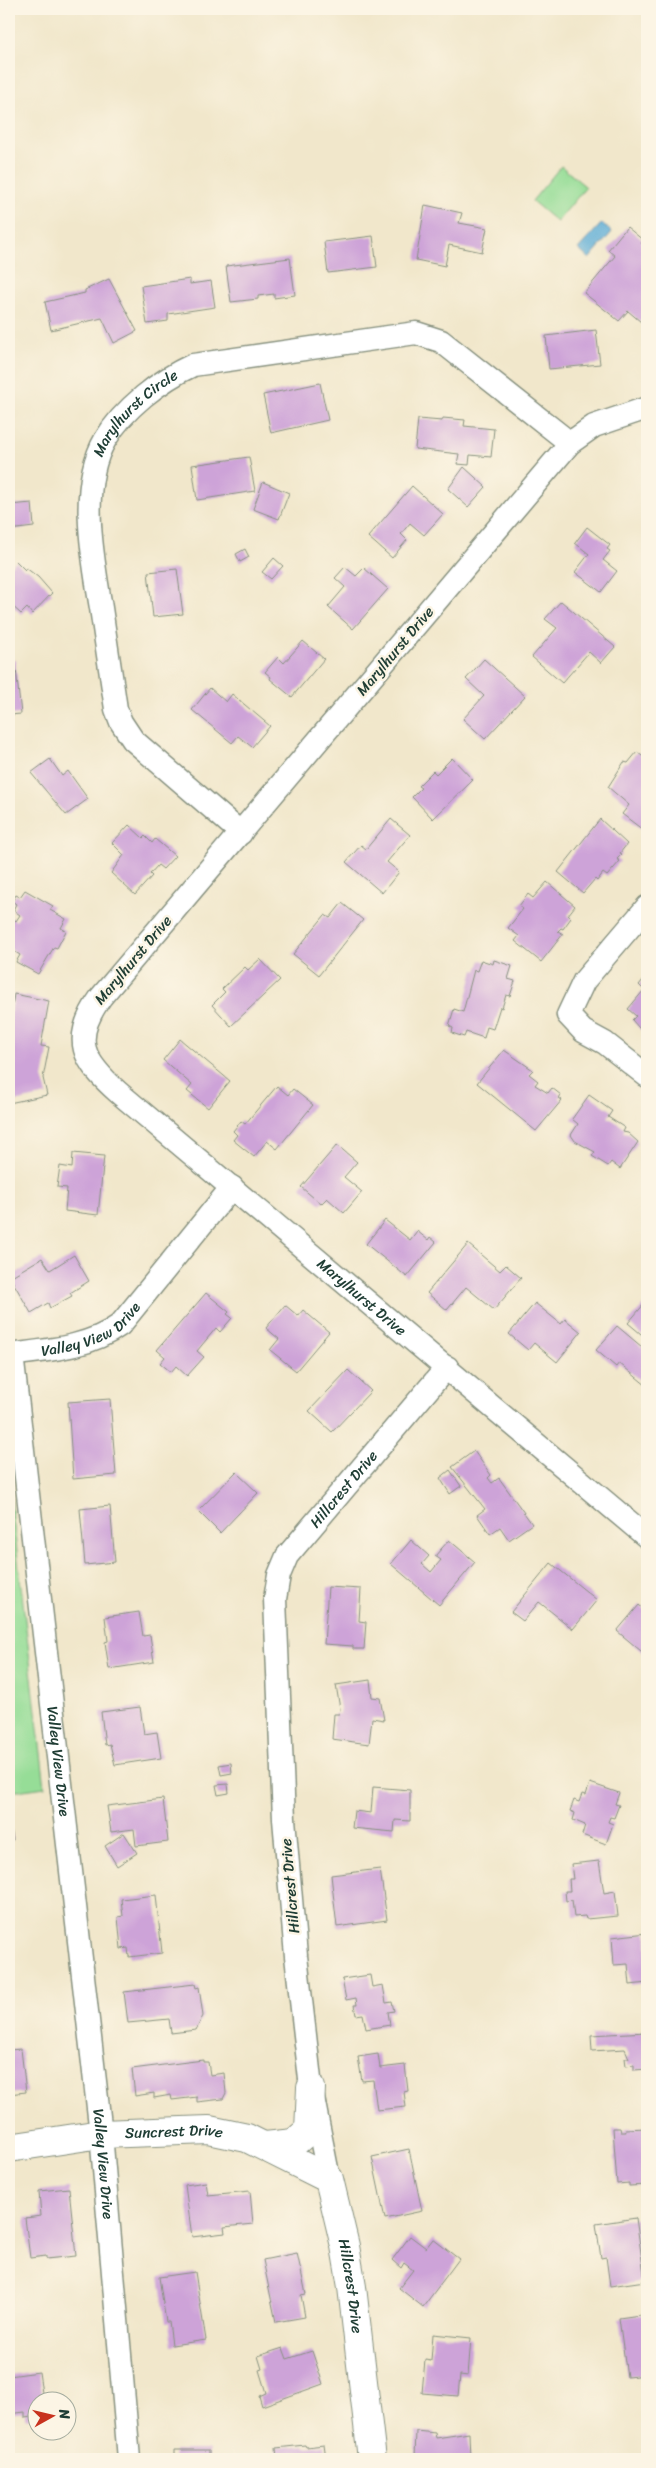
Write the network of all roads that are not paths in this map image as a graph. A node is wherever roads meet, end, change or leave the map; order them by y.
1 (647, 408) edge
2 (570, 443) junction
3 (241, 833) junction
4 (647, 907) edge
5 (647, 1076) edge
6 (232, 1187) junction
7 (10, 1354) edge
8 (446, 1367) junction
9 (647, 1537) edge
10 (311, 2088) junction
11 (101, 2134) junction
12 (266, 2146) junction
13 (9, 2148) edge
14 (329, 2179) junction
15 (129, 2459) edge
16 (372, 2459) edge

1 - 2 street, Marylhurst Drive
2 - 3 street, Marylhurst Drive
2 - 3 street, Marylhurst Circle
3 - 6 street, Marylhurst Drive
4 - 5 street
6 - 7 street, Valley View Drive
6 - 8 street, Marylhurst Drive
7 - 11 street, Valley View Drive
8 - 9 street, Marylhurst Drive
8 - 10 street, Hillcrest Drive
10 - 12 street
10 - 14 street, Hillcrest Drive
11 - 12 street, Suncrest Drive
11 - 13 street, Suncrest Drive
11 - 15 street, Valley View Drive
12 - 14 street, Suncrest Drive
14 - 16 street, Hillcrest Drive

